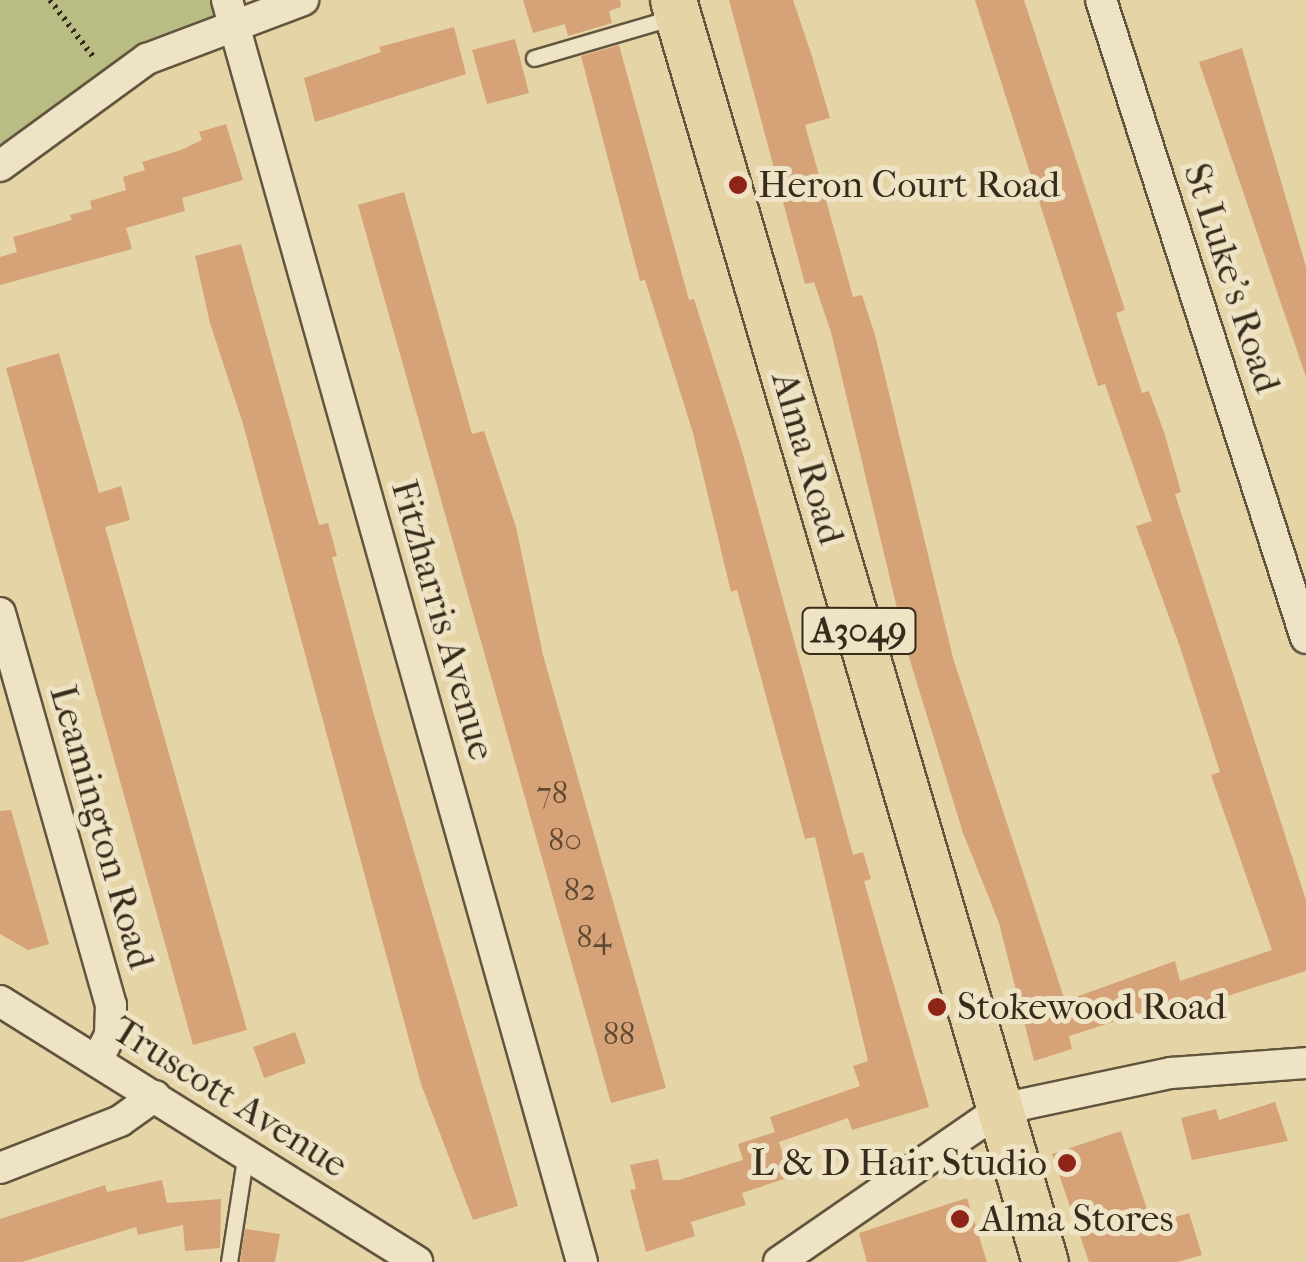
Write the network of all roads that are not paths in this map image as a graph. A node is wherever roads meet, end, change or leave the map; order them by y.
1 (303, 0) edge
2 (1101, 0) edge
3 (676, 8) edge
4 (230, 11) edge
5 (534, 58) dead end
6 (0, 166) edge
7 (0, 613) edge
8 (1306, 638) edge
9 (0, 1001) edge
10 (96, 1062) junction
11 (1306, 1063) edge
12 (155, 1096) junction
13 (1000, 1109) junction
14 (246, 1152) junction
15 (0, 1168) edge
16 (229, 1262) edge
17 (418, 1262) edge
18 (582, 1262) edge
19 (779, 1262) edge
20 (1045, 1262) edge

1 - 4 street
2 - 8 street, St Luke's Road
3 - 5 lane
3 - 13 main road, Alma Road / A3049
4 - 6 street
4 - 18 street, Fitzharris Avenue
7 - 10 street, Leamington Road
9 - 10 street, Truscott Avenue
10 - 12 street, Truscott Avenue
11 - 13 street
12 - 14 street, Truscott Avenue
12 - 15 street
13 - 19 street
13 - 20 main road, Alma Road / A3049
14 - 16 lane
14 - 17 street, Truscott Avenue

